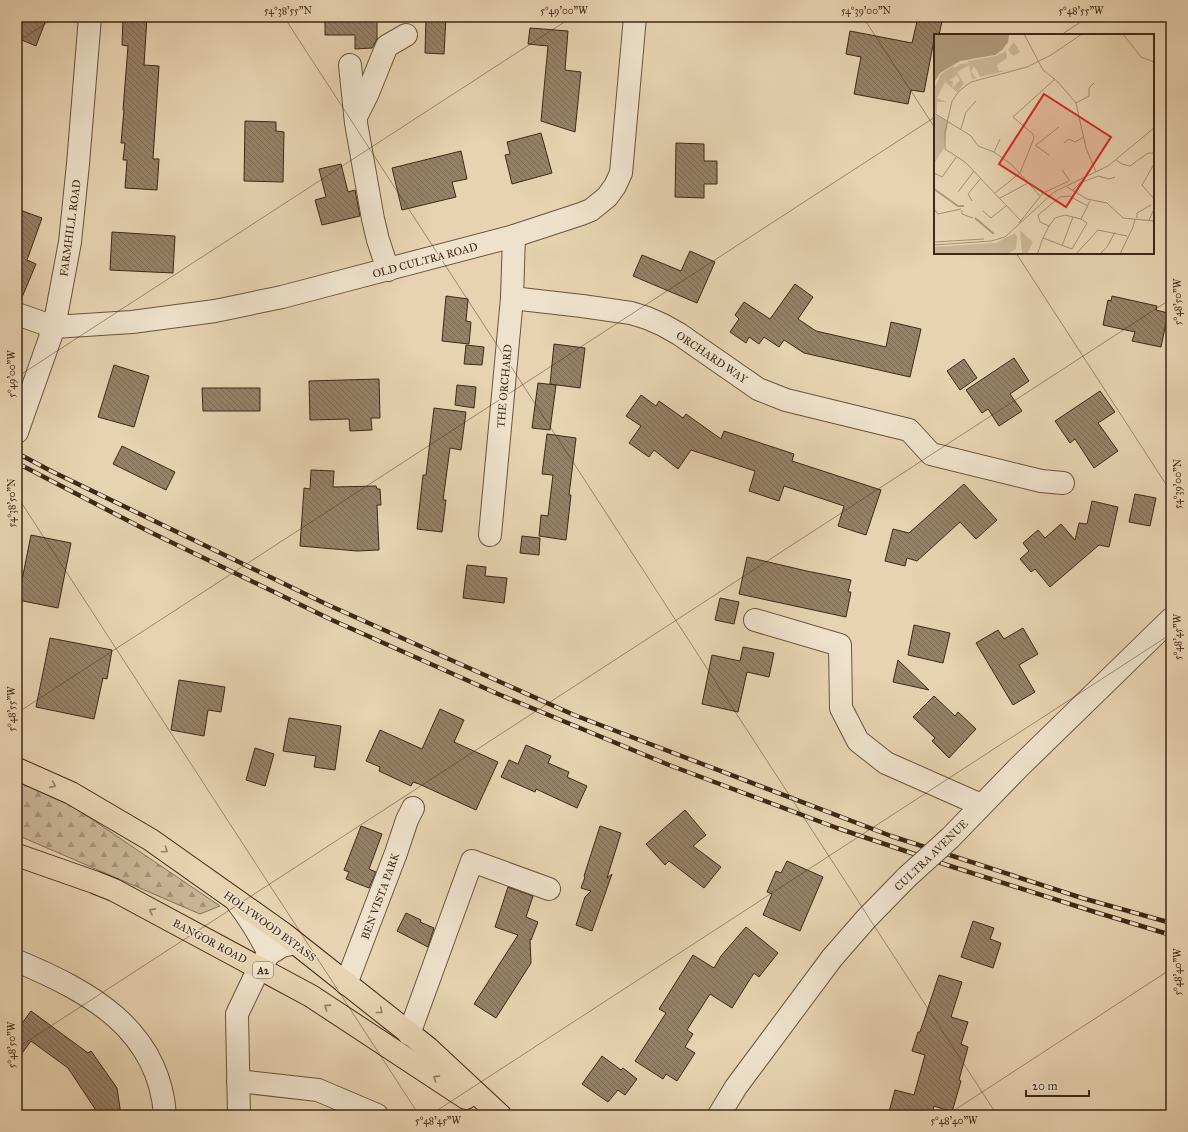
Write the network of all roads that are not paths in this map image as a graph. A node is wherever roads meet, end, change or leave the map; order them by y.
1 (90, 17) edge
2 (635, 17) edge
3 (406, 35) dead end
4 (350, 66) dead end
5 (356, 117) junction
6 (514, 236) junction
7 (388, 270) junction
8 (512, 298) junction
9 (17, 314) edge
10 (54, 327) junction
11 (17, 432) edge
12 (1063, 483) dead end
13 (490, 535) dead end
14 (755, 620) dead end
15 (1171, 620) edge
16 (17, 769) edge
17 (981, 805) junction
18 (413, 808) dead end
19 (17, 855) edge
20 (549, 889) dead end
21 (235, 900) junction
22 (295, 943) junction
23 (17, 961) edge
24 (264, 961) junction
25 (346, 984) junction
26 (409, 1034) junction
27 (238, 1081) junction
28 (165, 1115) edge
29 (239, 1115) edge
30 (377, 1115) edge
31 (492, 1115) edge
32 (500, 1115) edge
33 (719, 1115) edge

1 - 10 street, FARMHILL ROAD
2 - 6 street, OLD CULTRA ROAD
3 - 5 street
4 - 5 street
5 - 7 street
6 - 7 street, OLD CULTRA ROAD
6 - 8 street, THE ORCHARD
7 - 10 street, OLD CULTRA ROAD
8 - 12 street, ORCHARD WAY
8 - 13 street, THE ORCHARD
9 - 10 street
10 - 11 street, FARMHILL ROAD
14 - 17 street
15 - 17 street, CULTRA AVENUE
16 -> 21 highway, HOLYWOOD BYPASS
17 - 33 street, CULTRA AVENUE, bridge
18 - 25 street, BEN VISTA PARK
24 -> 19 highway, BANGOR ROAD / A2
20 - 26 street
21 - 22 highway, HOLYWOOD BYPASS
21 - 24 street
22 - 24 street
22 - 25 highway, HOLYWOOD BYPASS
23 - 28 street
24 - 27 street
31 -> 24 highway, BANGOR ROAD / A2
25 -> 26 highway, HOLYWOOD BYPASS
26 - 32 highway, HOLYWOOD BYPASS
27 - 29 street
27 - 30 street

